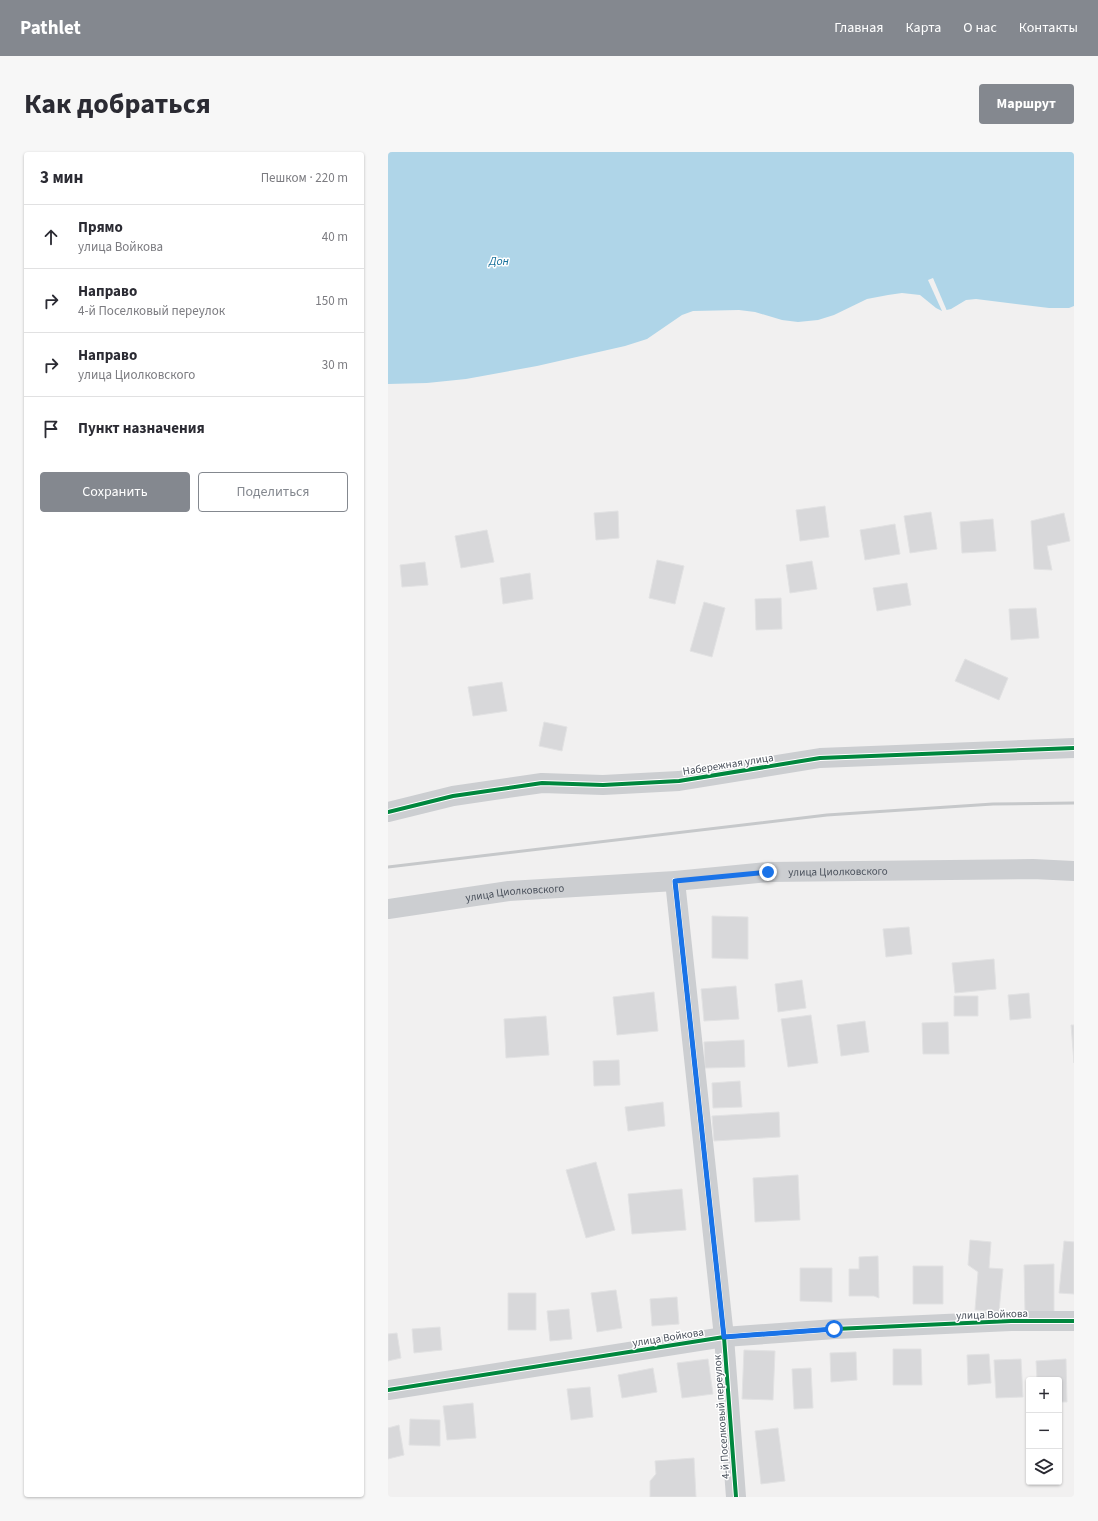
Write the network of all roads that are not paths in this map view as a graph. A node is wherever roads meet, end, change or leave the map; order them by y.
1 (1074, 748) edge
2 (388, 812) edge
3 (1074, 871) edge
4 (675, 881) junction
5 (388, 909) edge
6 (1074, 1321) edge
7 (724, 1337) junction
8 (388, 1390) edge
9 (736, 1497) edge

1 - 2 street, Набережная улица
3 - 4 street, улица Циолковского
4 - 5 street, улица Циолковского
4 - 7 street, 4-й Поселковый переулок
6 - 7 street, улица Войкова
7 - 8 street, улица Войкова
7 - 9 street, 4-й Поселковый переулок

